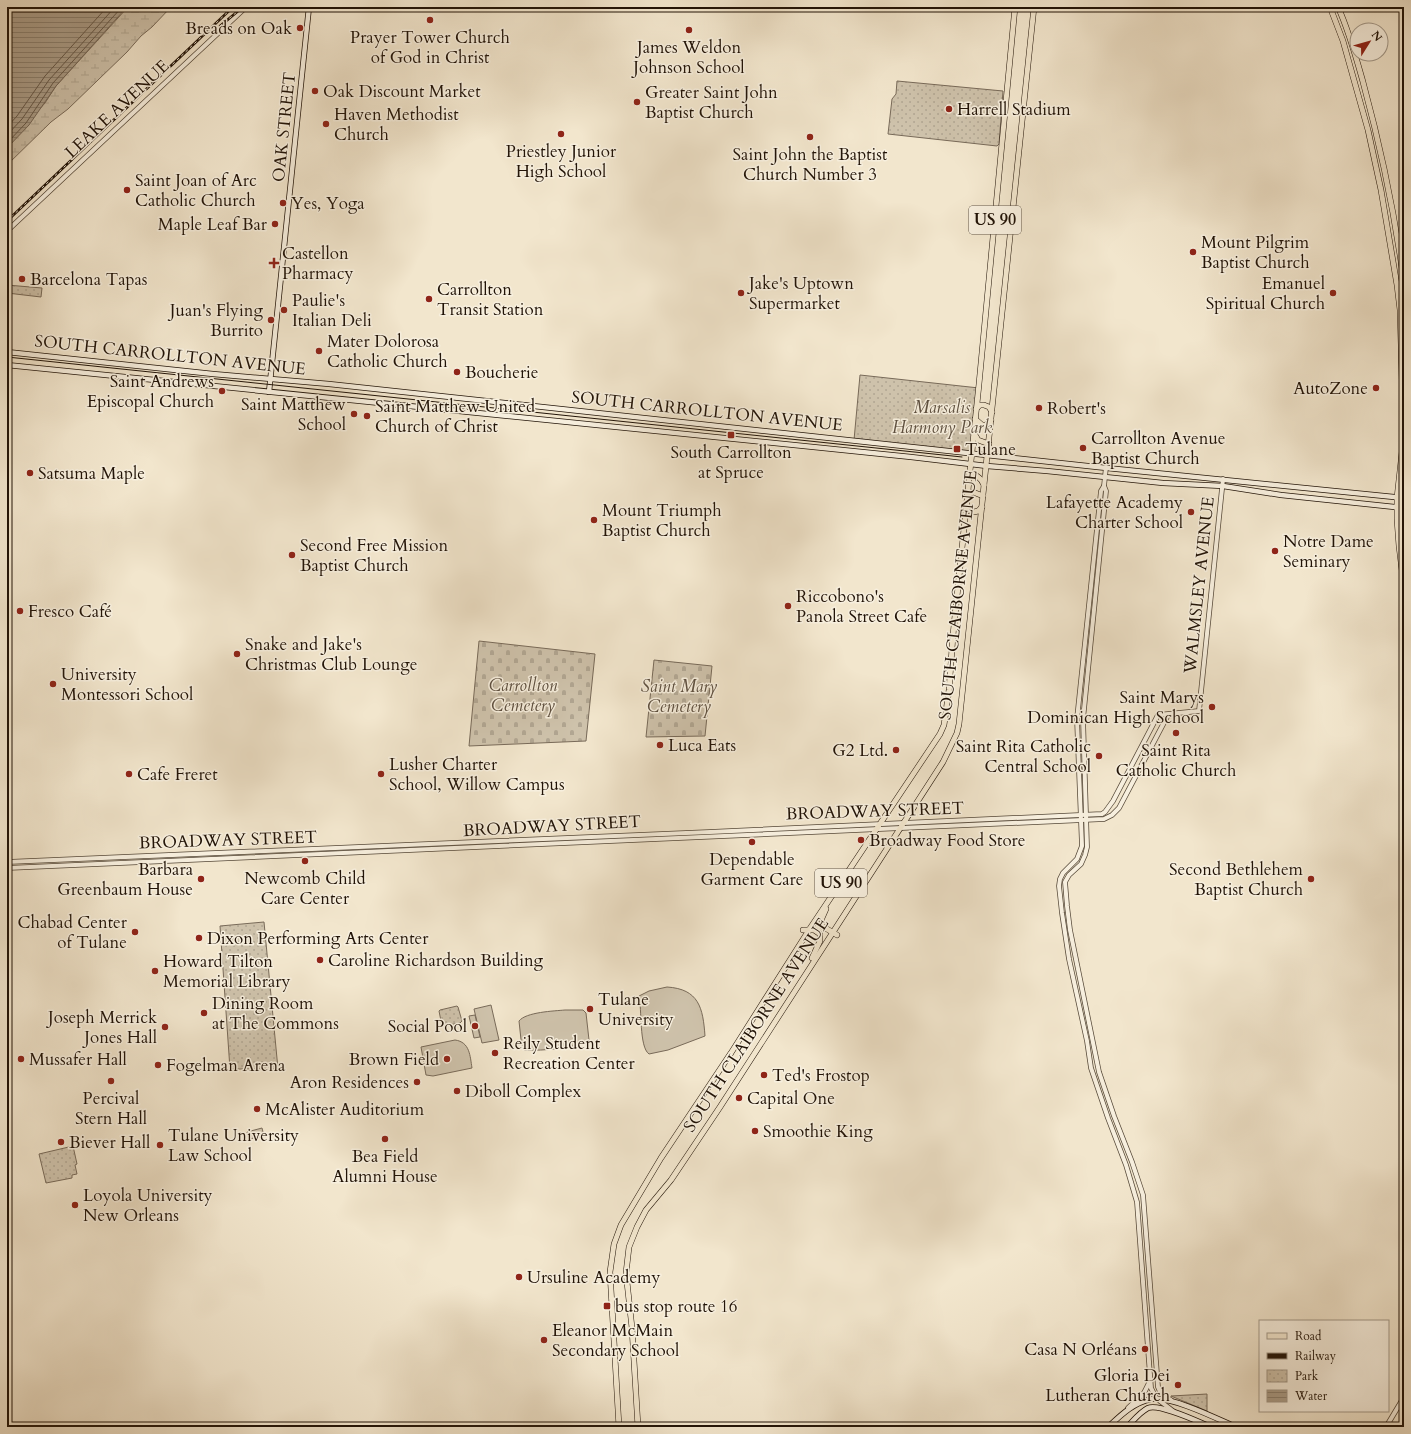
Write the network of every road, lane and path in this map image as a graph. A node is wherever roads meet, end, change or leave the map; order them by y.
1 (246, 7) edge
2 (309, 7) edge
3 (1015, 7) edge
4 (1034, 7) edge
5 (1330, 7) edge
6 (1338, 7) edge
7 (7, 231) edge
8 (1404, 282) edge
9 (7, 352) edge
10 (7, 365) edge
11 (271, 379) junction
12 (270, 392) junction
13 (976, 409) junction
14 (992, 412) junction
15 (975, 419) junction
16 (991, 420) junction
17 (974, 433) junction
18 (989, 444) junction
19 (922, 447) junction
20 (972, 452) junction
21 (988, 454) junction
22 (918, 458) junction
23 (1034, 460) junction
24 (970, 464) junction
25 (987, 466) junction
26 (1106, 468) junction
27 (1033, 470) junction
28 (969, 474) junction
29 (1105, 477) junction
30 (1223, 479) junction
31 (984, 486) junction
32 (1104, 486) junction
33 (1223, 486) junction
34 (967, 495) junction
35 (983, 496) junction
36 (1370, 496) junction
37 (1397, 498) junction
38 (1404, 498) edge
39 (1370, 505) junction
40 (966, 506) junction
41 (982, 507) junction
42 (1397, 508) junction
43 (1404, 508) edge
44 (1401, 546) edge
45 (1403, 574) edge
46 (1404, 587) edge
47 (1168, 715) junction
48 (1087, 817) junction
49 (1081, 818) junction
50 (902, 825) junction
51 (877, 826) junction
52 (7, 862) edge
53 (7, 868) edge
54 (837, 887) junction
55 (806, 930) junction
56 (835, 933) junction
57 (800, 982) junction
58 (1150, 1381) junction
59 (1404, 1397) edge
60 (1156, 1398) junction
61 (1179, 1403) junction
62 (1127, 1409) junction
63 (1173, 1411) junction
64 (1404, 1419) edge
65 (619, 1427) edge
66 (638, 1427) edge
67 (1108, 1427) edge
68 (1127, 1427) edge
69 (1211, 1427) edge
70 (1236, 1427) edge
71 (1386, 1427) edge
72 (1399, 1427) edge

1 - 7 street, LEAKE AVENUE
2 - 11 main road, OAK STREET
3 - 13 main road, SOUTH CLAIBORNE AVENUE / US 90
4 - 14 main road, SOUTH CLAIBORNE AVENUE / US 90
5 - 37 main road
6 - 8 main road
9 - 11 main road, SOUTH CARROLLTON AVENUE
10 - 12 main road, SOUTH CARROLLTON AVENUE
11 - 12 main road, OAK STREET
11 - 19 main road, SOUTH CARROLLTON AVENUE
12 - 22 main road, SOUTH CARROLLTON AVENUE
13 - 14 main road
13 - 15 main road, SOUTH CLAIBORNE AVENUE / US 90
14 - 16 main road, SOUTH CLAIBORNE AVENUE / US 90
15 - 16 main road
15 - 17 main road, SOUTH CLAIBORNE AVENUE / US 90
16 - 18 main road, SOUTH CLAIBORNE AVENUE / US 90
17 - 18 main road
17 - 20 main road, SOUTH CLAIBORNE AVENUE / US 90
18 - 21 main road, SOUTH CLAIBORNE AVENUE / US 90
19 - 20 main road, SOUTH CARROLLTON AVENUE
19 - 22 main road
20 - 21 main road, SOUTH CARROLLTON AVENUE
20 - 24 main road, SOUTH CLAIBORNE AVENUE / US 90
21 - 23 main road, SOUTH CARROLLTON AVENUE
21 - 25 main road, SOUTH CLAIBORNE AVENUE / US 90
22 - 24 main road, SOUTH CARROLLTON AVENUE
23 - 26 main road, SOUTH CARROLLTON AVENUE
23 - 27 main road
24 - 25 main road, SOUTH CARROLLTON AVENUE
24 - 28 main road, SOUTH CLAIBORNE AVENUE / US 90
25 - 27 main road, SOUTH CARROLLTON AVENUE
25 - 31 main road, SOUTH CLAIBORNE AVENUE / US 90
26 - 29 street
26 - 30 main road, SOUTH CARROLLTON AVENUE
27 - 29 main road, SOUTH CARROLLTON AVENUE
28 - 31 main road
28 - 34 main road, SOUTH CLAIBORNE AVENUE / US 90
29 - 32 street
29 - 33 main road, SOUTH CARROLLTON AVENUE
30 - 33 street, WALMSLEY AVENUE
30 - 36 main road, SOUTH CARROLLTON AVENUE
31 - 35 main road, SOUTH CLAIBORNE AVENUE / US 90
32 - 48 street
32 - 49 street
33 - 39 main road, SOUTH CARROLLTON AVENUE
33 - 47 street, WALMSLEY AVENUE
34 - 35 main road
34 - 40 main road, SOUTH CLAIBORNE AVENUE / US 90
35 - 41 main road, SOUTH CLAIBORNE AVENUE / US 90
36 - 37 main road, SOUTH CARROLLTON AVENUE
36 - 39 main road
37 - 38 main road, SOUTH CARROLLTON AVENUE
37 - 42 main road
39 - 42 main road, SOUTH CARROLLTON AVENUE
40 - 41 main road
40 - 51 main road, SOUTH CLAIBORNE AVENUE / US 90
41 - 50 main road, SOUTH CLAIBORNE AVENUE / US 90
42 - 43 main road, SOUTH CARROLLTON AVENUE
42 - 44 main road
44 - 45 main road
45 - 46 main road
47 - 48 street, BROADWAY STREET
47 - 48 street
48 - 49 street, BROADWAY STREET
48 - 61 street
49 - 50 street, BROADWAY STREET
49 - 58 street
50 - 51 street, BROADWAY STREET
50 - 56 main road, SOUTH CLAIBORNE AVENUE / US 90
51 - 52 street, BROADWAY STREET
51 - 53 street, BROADWAY STREET
51 - 54 main road, SOUTH CLAIBORNE AVENUE / US 90
54 - 55 main road, SOUTH CLAIBORNE AVENUE / US 90
54 - 56 main road
55 - 57 main road
55 - 65 main road, SOUTH CLAIBORNE AVENUE / US 90
56 - 57 main road, SOUTH CLAIBORNE AVENUE / US 90
57 - 66 main road, SOUTH CLAIBORNE AVENUE / US 90
58 - 60 street
58 - 62 street
59 - 71 street
60 - 61 main road
60 - 62 main road
60 - 63 street
61 - 70 main road
62 - 67 main road
63 - 68 main road
63 - 69 main road
64 - 72 street

